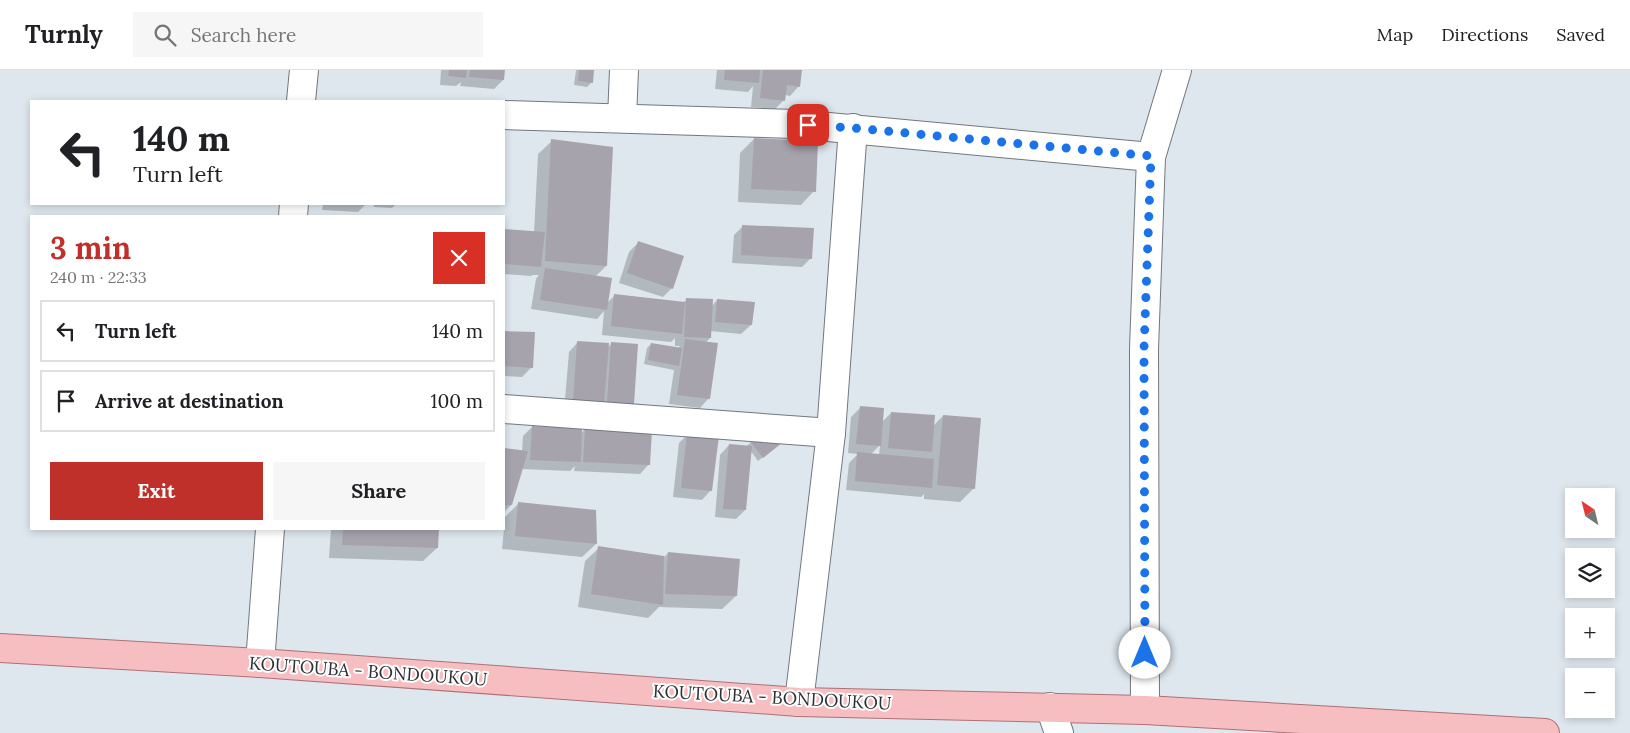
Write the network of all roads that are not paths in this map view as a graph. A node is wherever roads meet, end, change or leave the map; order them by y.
1 (304, 70) edge
2 (624, 70) edge
3 (1177, 70) edge
4 (301, 100) edge
5 (505, 115) edge
6 (622, 118) junction
7 (853, 128) junction
8 (1151, 156) junction
9 (505, 410) edge
10 (831, 433) junction
11 (270, 530) edge
12 (0, 648) edge
13 (260, 663) junction
14 (799, 702) junction
15 (1050, 707) junction
16 (1145, 710) junction
17 (1059, 733) edge
18 (1545, 733) edge

1 - 4 street
2 - 6 street
3 - 8 street
5 - 6 street
6 - 7 street
7 - 8 street
7 - 10 street
8 - 16 street
9 - 10 street
10 - 14 street
11 - 13 street
12 - 13 main road, KOUTOUBA - BONDOUKOU
13 - 14 main road, KOUTOUBA - BONDOUKOU
14 - 15 main road, KOUTOUBA - BONDOUKOU
15 - 16 main road, KOUTOUBA - BONDOUKOU
15 - 17 street
16 - 18 main road, KOUTOUBA - BONDOUKOU

